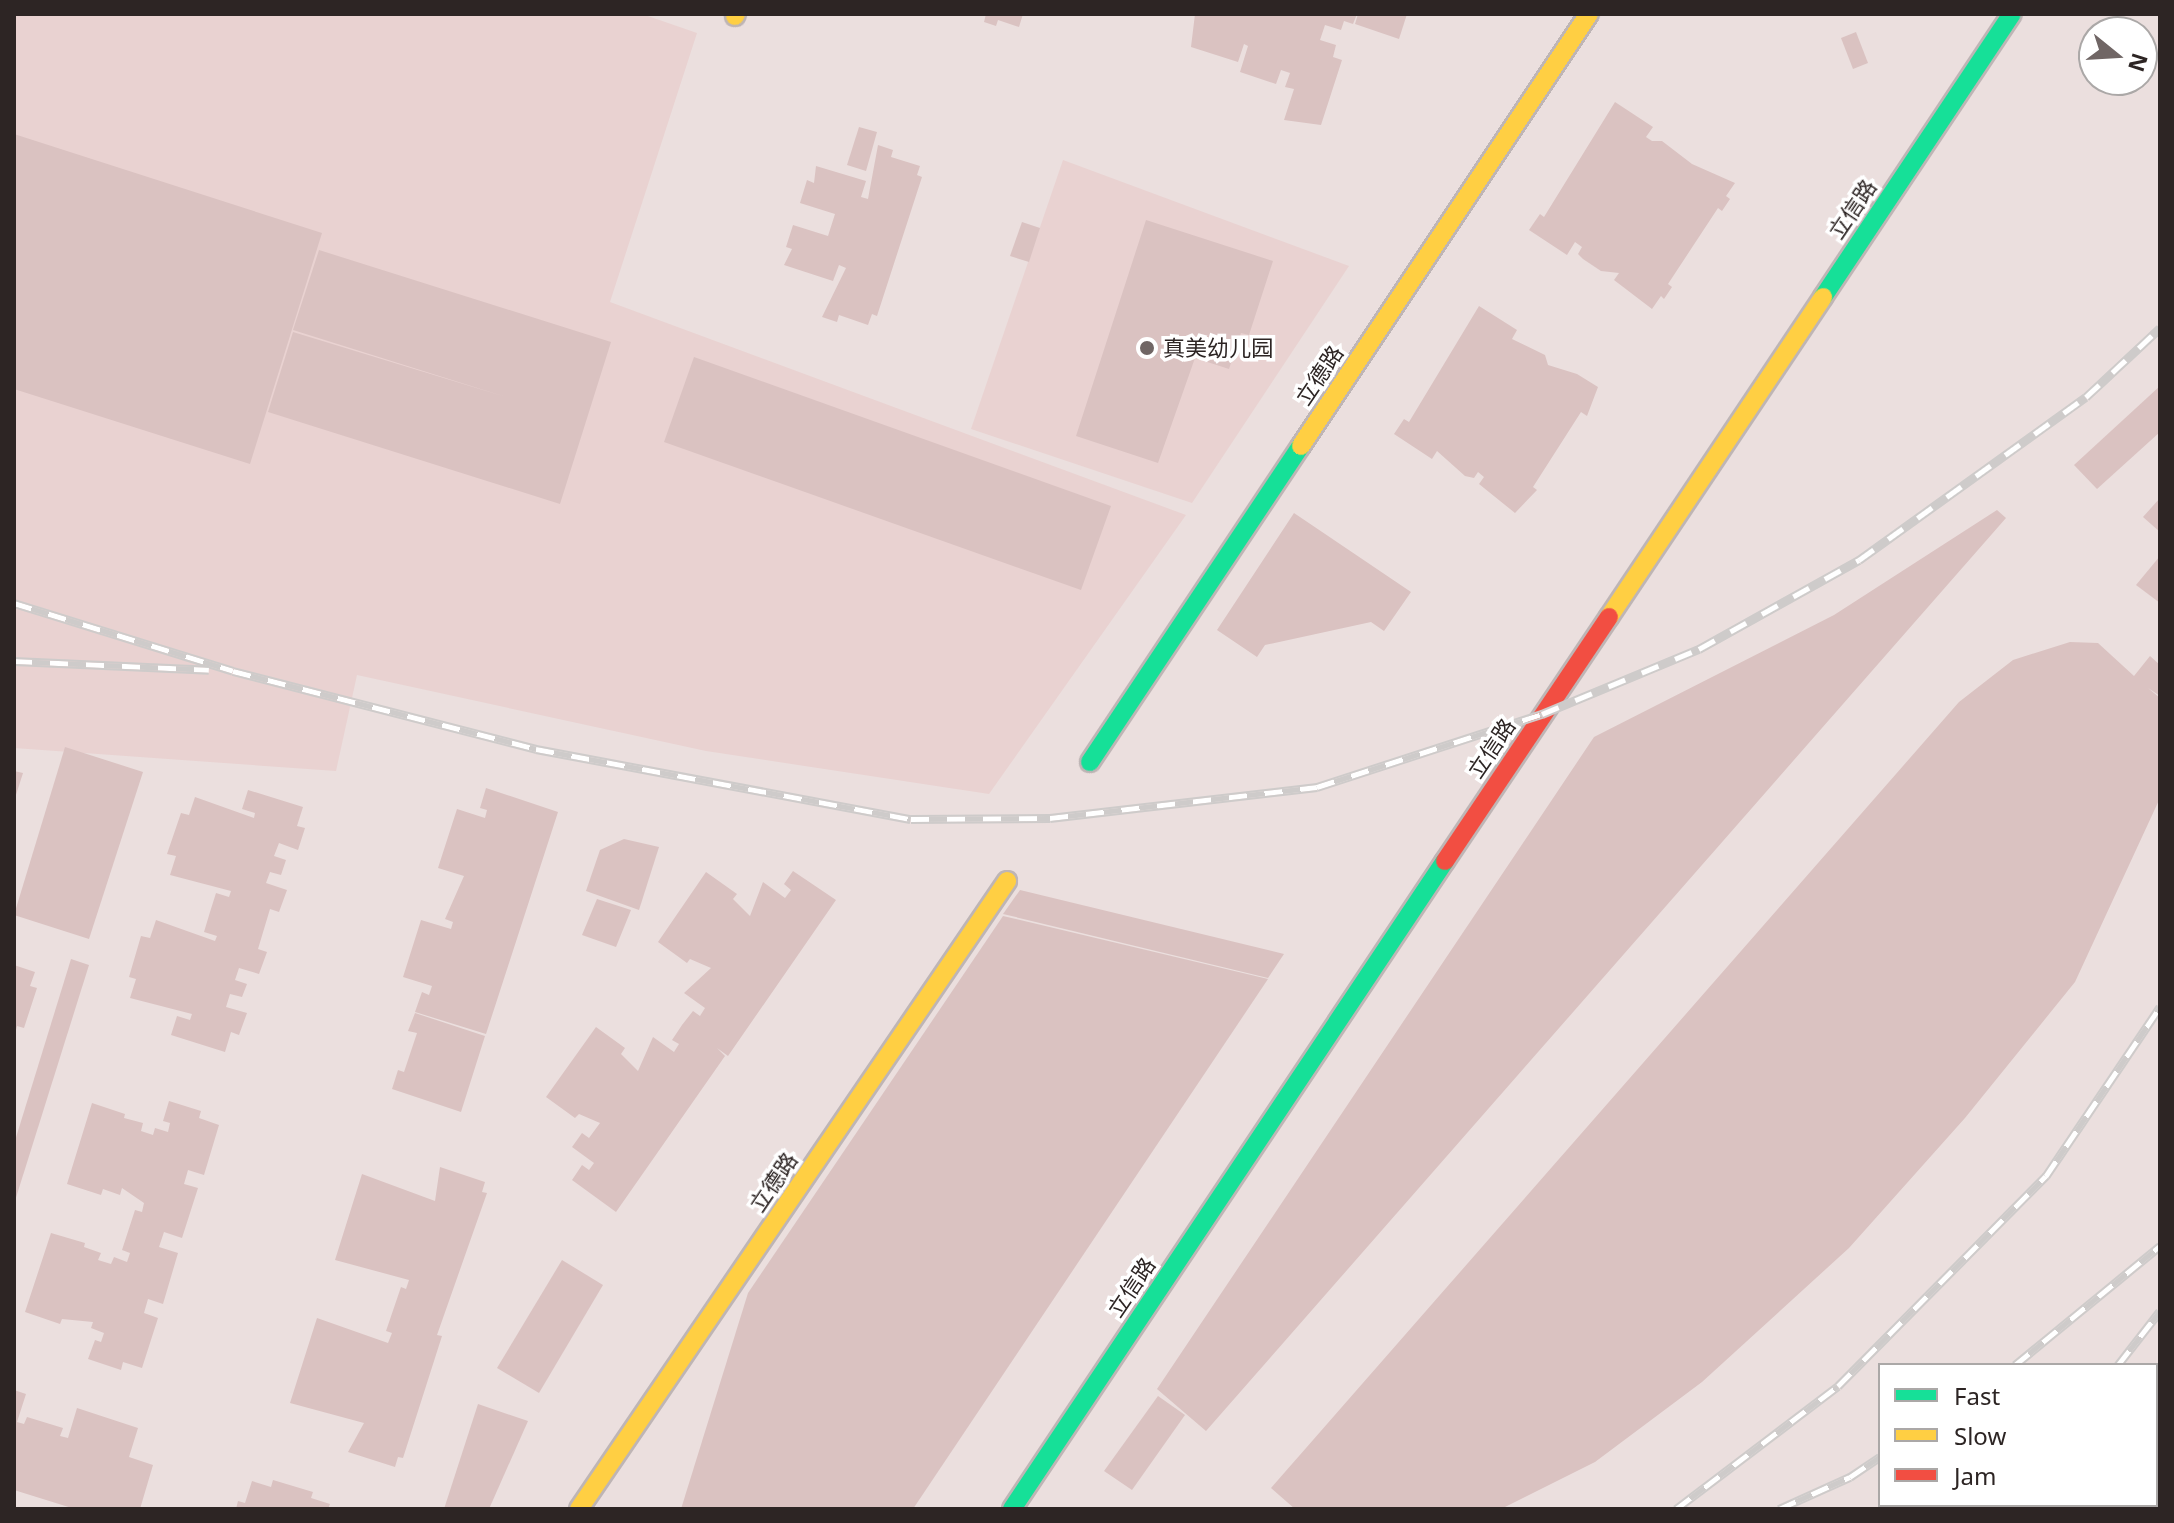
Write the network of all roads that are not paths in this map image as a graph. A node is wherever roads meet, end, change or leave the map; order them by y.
1 (1589, 14) edge
2 (2012, 14) edge
3 (1090, 762) dead end
4 (1007, 881) dead end
5 (579, 1509) edge
6 (1012, 1509) edge

1 - 3 street, 立德路
2 - 6 street, 立信路
4 - 5 street, 立德路

